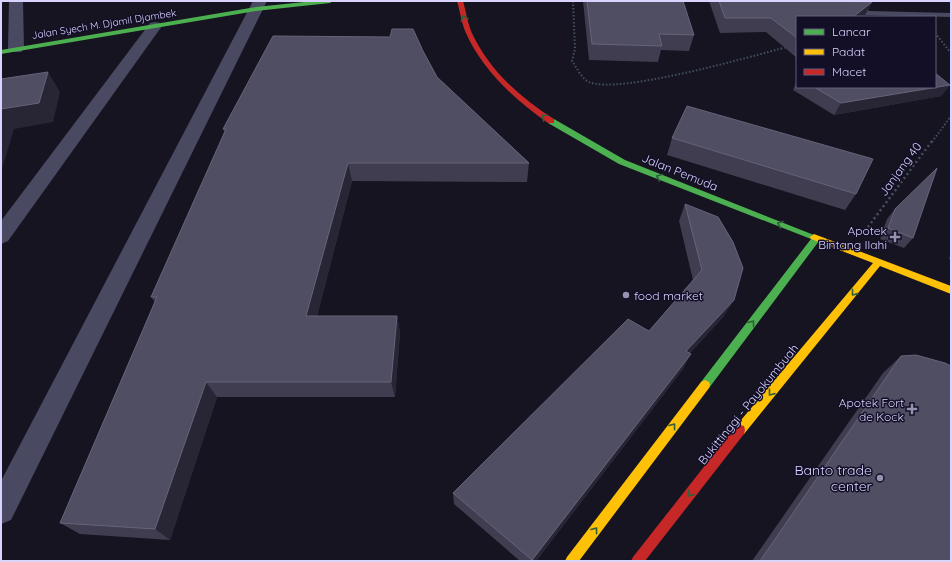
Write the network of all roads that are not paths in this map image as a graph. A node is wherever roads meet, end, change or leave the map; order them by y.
1 (16, 1) edge
2 (330, 1) edge
3 (460, 1) edge
4 (857, 1) edge
5 (258, 5) edge
6 (951, 15) edge
7 (155, 26) junction
8 (16, 49) junction
9 (1, 52) edge
10 (1, 236) edge
11 (816, 239) junction
12 (878, 263) junction
13 (951, 290) edge
14 (1, 510) edge
15 (571, 561) edge
16 (637, 561) edge

1 - 8 street
2 - 5 main road, Jalan Syech M. Djamil Djambek
11 -> 3 main road, Jalan Pemuda
4 - 6 lane
5 - 7 main road, Jalan Syech M. Djamil Djambek
5 - 14 street
7 - 8 main road, Jalan Syech M. Djamil Djambek
7 - 10 street
8 - 9 main road, Jalan Syech M. Djamil Djambek
11 - 12 main road, Jalan Pemuda
15 -> 11 main road
12 - 13 main road, Jalan Pemuda
12 -> 16 main road, Bukittinggi - Payokumbuah

